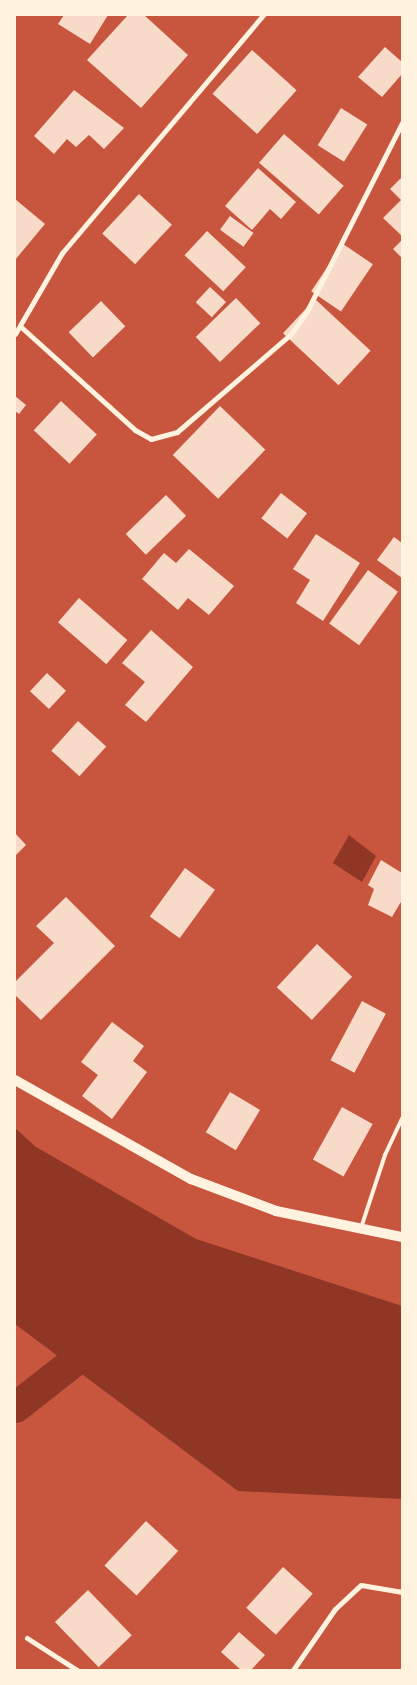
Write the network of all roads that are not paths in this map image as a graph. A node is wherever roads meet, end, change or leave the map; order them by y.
1 (263, 15) edge
2 (402, 123) edge
3 (20, 326) junction
4 (15, 334) edge
5 (15, 1080) edge
6 (402, 1118) edge
7 (361, 1228) junction
8 (402, 1237) edge
9 (402, 1592) edge
10 (27, 1638) dead end
11 (77, 1670) edge
12 (293, 1670) edge

1 - 3 street
2 - 3 street
3 - 4 street
5 - 7 main road
6 - 7 lane
7 - 8 main road
9 - 12 street
10 - 11 street

